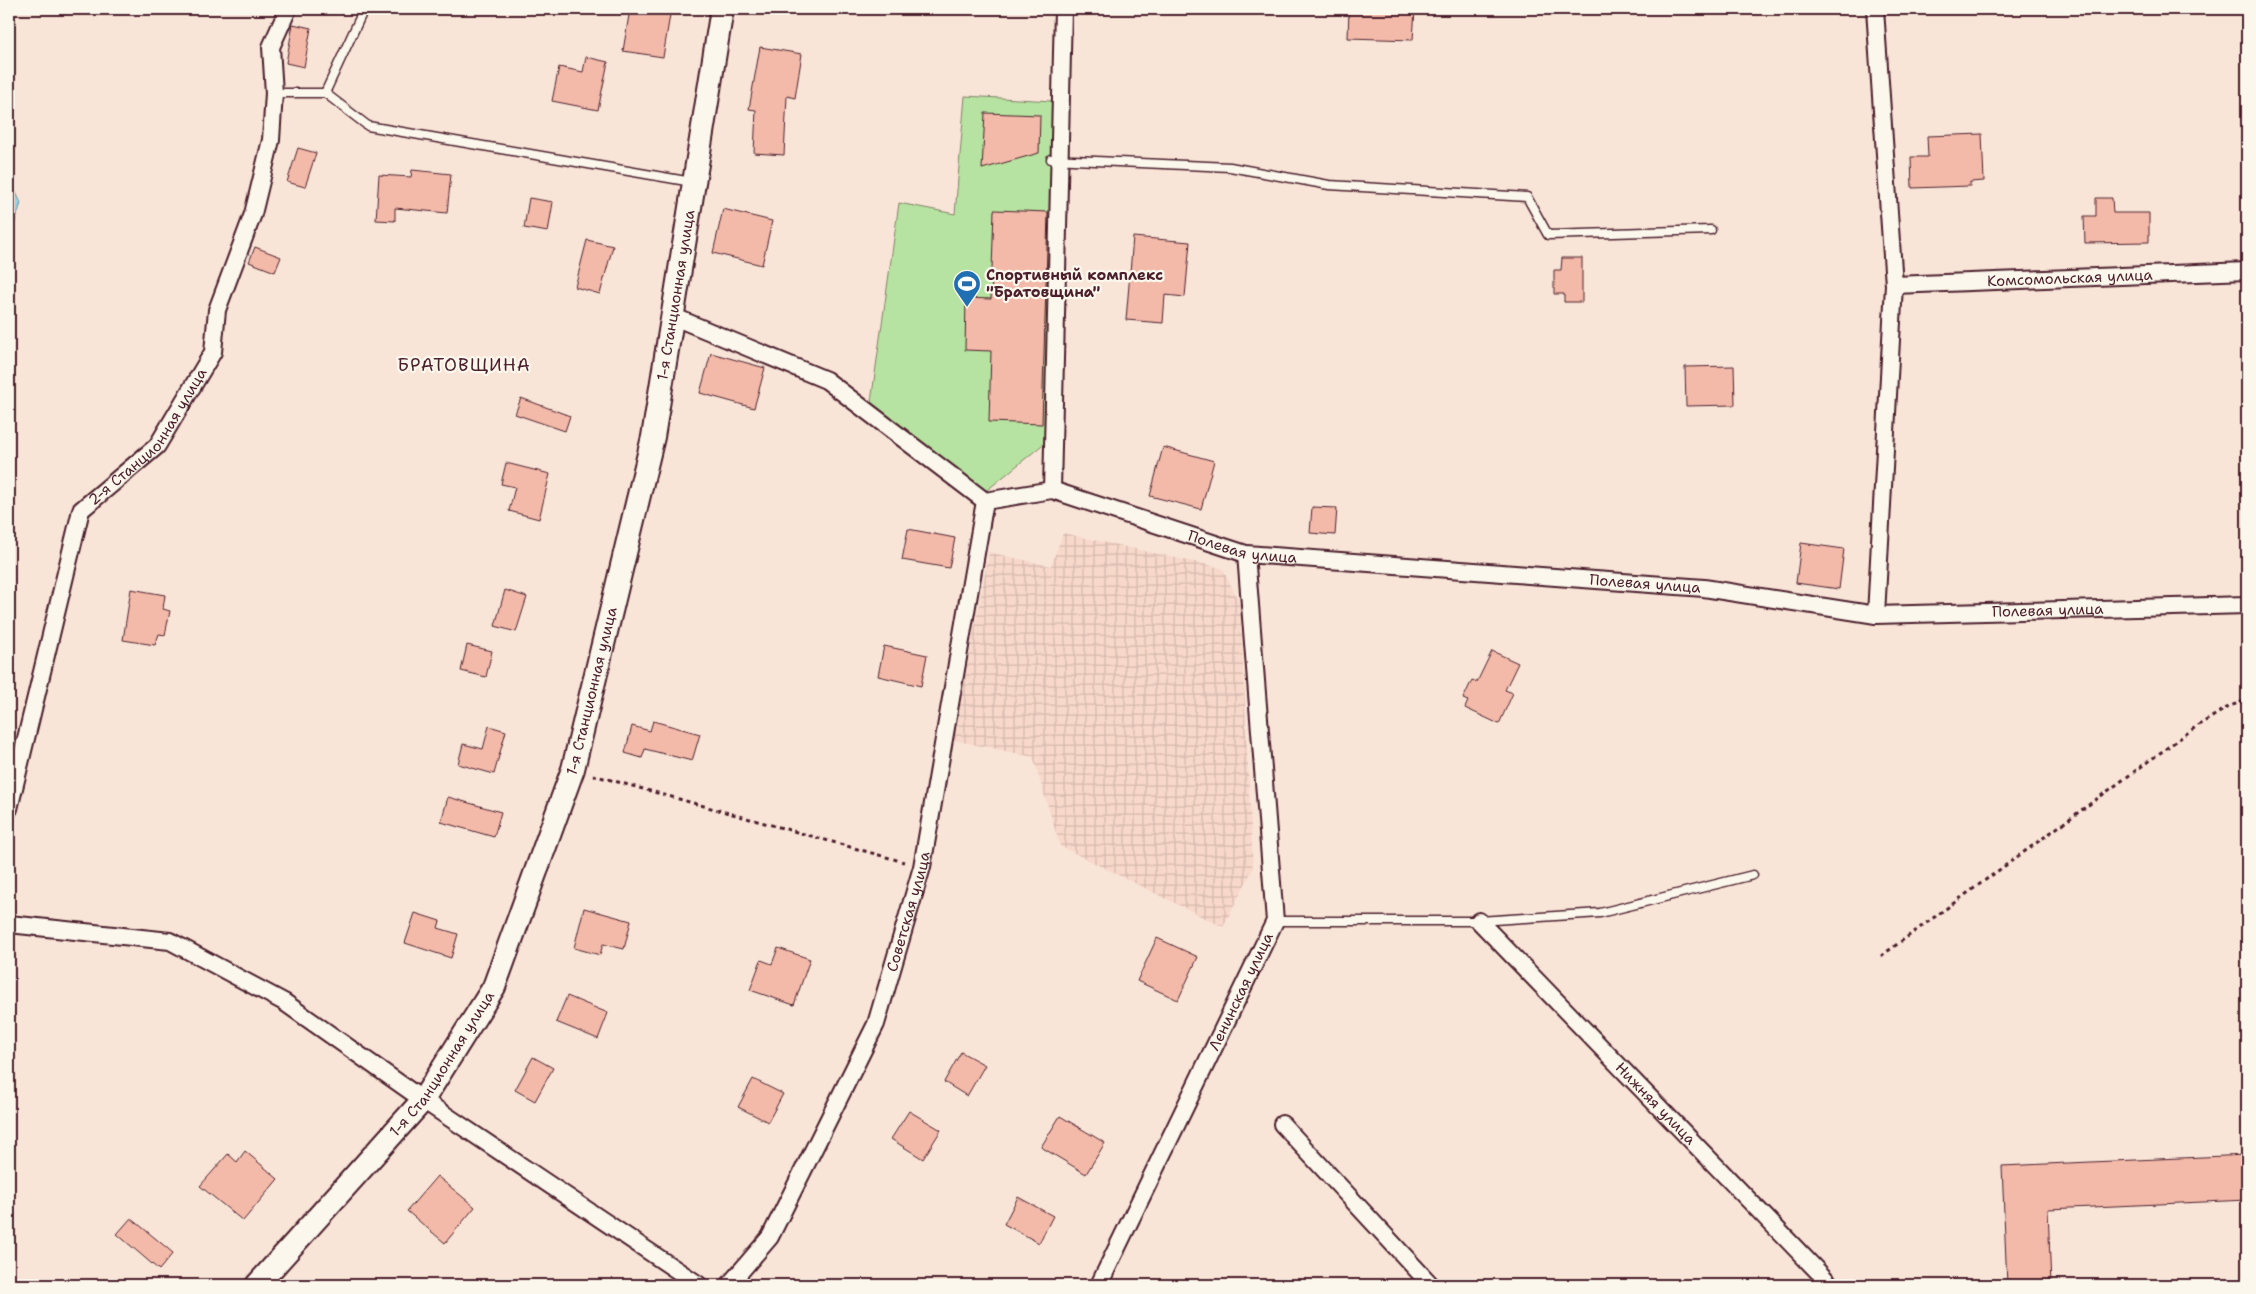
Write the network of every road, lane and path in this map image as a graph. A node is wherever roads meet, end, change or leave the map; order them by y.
1 (288, 9) edge
2 (364, 9) edge
3 (722, 9) edge
4 (1063, 9) edge
5 (1875, 9) edge
6 (274, 93) junction
7 (325, 93) junction
8 (1055, 159) junction
9 (694, 182) junction
10 (1711, 230) dead end
11 (2247, 271) edge
12 (1894, 285) junction
13 (672, 316) junction
14 (1052, 490) junction
15 (985, 501) junction
16 (1246, 554) junction
17 (2247, 605) edge
18 (1876, 615) junction
19 (2247, 700) edge
20 (573, 769) junction
21 (9, 809) edge
22 (922, 866) junction
23 (1753, 875) dead end
24 (1275, 921) junction
25 (1479, 921) junction
26 (9, 924) edge
27 (1881, 956) dead end
28 (423, 1100) junction
29 (1282, 1124) dead end
30 (256, 1285) edge
31 (699, 1285) edge
32 (729, 1285) edge
33 (1099, 1285) edge
34 (1431, 1285) edge
35 (1831, 1285) edge

1 - 6 street, 2-я Станционная улица
2 - 7 lane
3 - 9 main road, 1-я Станционная улица
4 - 8 street
5 - 12 street
6 - 7 lane
6 - 21 street, 2-я Станционная улица
7 - 9 lane
8 - 10 lane
8 - 14 street
9 - 13 main road, 1-я Станционная улица
11 - 12 street, Комсомольская улица
12 - 18 street
13 - 15 street
13 - 20 main road, 1-я Станционная улица
14 - 15 street
14 - 16 street, Полевая улица
15 - 22 street, Советская улица
16 - 18 street, Полевая улица
16 - 24 street, Ленинская улица
17 - 18 street, Полевая улица
19 - 27 path
20 - 22 path
20 - 28 main road, 1-я Станционная улица
22 - 32 street, Советская улица
23 - 25 lane
24 - 25 lane
24 - 33 street, Ленинская улица
25 - 35 street, Нижняя улица
26 - 28 street
28 - 30 main road, 1-я Станционная улица
28 - 31 street
29 - 34 street

